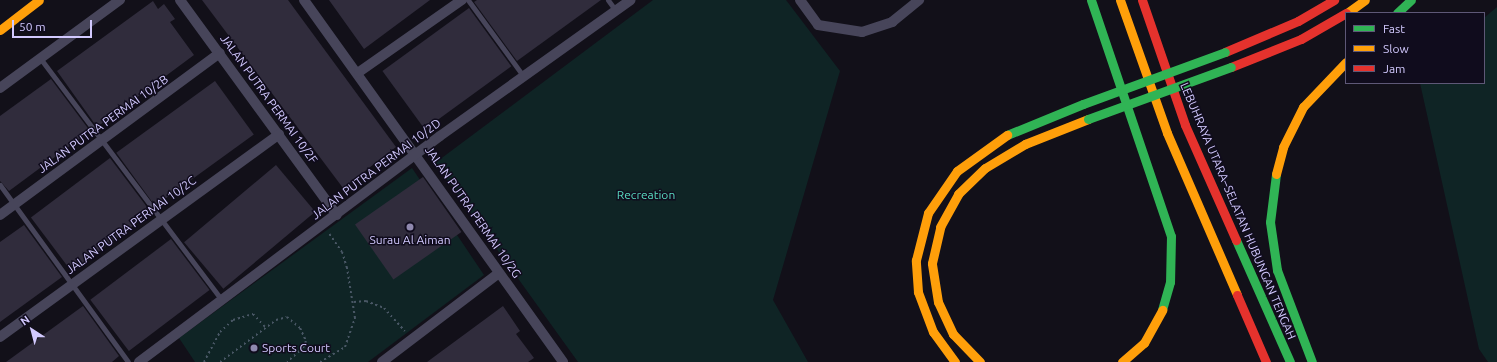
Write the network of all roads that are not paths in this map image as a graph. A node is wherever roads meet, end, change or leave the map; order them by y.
1 (39, 0) edge
2 (120, 0) edge
3 (180, 0) edge
4 (304, 0) edge
5 (462, 0) edge
6 (468, 0) edge
7 (608, 0) edge
8 (631, 0) edge
9 (800, 0) edge
10 (919, 0) edge
11 (1091, 0) edge
12 (1120, 0) edge
13 (1142, 0) edge
14 (1334, 0) edge
15 (1365, 0) edge
16 (1410, 0) edge
17 (616, 11) junction
18 (1347, 12) edge
19 (1398, 12) edge
20 (1345, 14) edge
21 (0, 30) edge
22 (220, 53) junction
23 (40, 58) junction
24 (1345, 63) edge
25 (359, 72) junction
26 (524, 77) junction
27 (0, 88) edge
28 (279, 134) junction
29 (103, 140) junction
30 (418, 156) junction
31 (0, 185) edge
32 (14, 204) junction
33 (0, 215) edge
34 (336, 215) junction
35 (160, 220) junction
36 (500, 273) junction
37 (72, 284) junction
38 (222, 300) junction
39 (0, 337) edge
40 (560, 361) edge
41 (128, 362) edge
42 (139, 362) edge
43 (382, 362) edge
44 (955, 362) edge
45 (980, 362) edge
46 (1122, 362) edge
47 (1266, 362) edge
48 (1290, 362) edge
49 (1312, 362) edge

1 - 21 main road
2 - 23 street
3 - 22 street, JALAN PUTRA PERMAI 10/2F
4 - 25 street, JALAN PUTRA PERMAI 10/2G
5 - 25 street
6 - 26 lane
7 - 17 lane
8 - 17 street, JALAN PUTRA PERMAI 10/2D
9 - 10 street
11 - 46 main road
12 - 47 main road
13 - 48 main road, LEBUHRAYA UTARA–SELATAN HUBUNGAN TENGAH
14 - 44 main road, bridge
15 - 18 main road
16 - 19 main road
17 - 26 street, JALAN PUTRA PERMAI 10/2D
20 - 45 main road, bridge
22 - 28 street, JALAN PUTRA PERMAI 10/2F
22 - 29 street, JALAN PUTRA PERMAI 10/2B
23 - 27 street
23 - 29 lane
24 - 49 main road
25 - 30 street, JALAN PUTRA PERMAI 10/2G
26 - 30 street, JALAN PUTRA PERMAI 10/2D
28 - 34 street, JALAN PUTRA PERMAI 10/2F
28 - 35 street, JALAN PUTRA PERMAI 10/2C
29 - 32 street, JALAN PUTRA PERMAI 10/2B
29 - 35 lane
30 - 34 street, JALAN PUTRA PERMAI 10/2D
30 - 36 street, JALAN PUTRA PERMAI 10/2G
31 - 32 lane
32 - 33 street, JALAN PUTRA PERMAI 10/2B
32 - 37 lane
34 - 38 street, JALAN PUTRA PERMAI 10/2D
35 - 37 street, JALAN PUTRA PERMAI 10/2C
35 - 38 lane
36 - 40 street, JALAN PUTRA PERMAI 10/2G
36 - 43 street
37 - 39 street, JALAN PUTRA PERMAI 10/2C
37 - 41 lane
38 - 42 street, JALAN PUTRA PERMAI 10/2D

